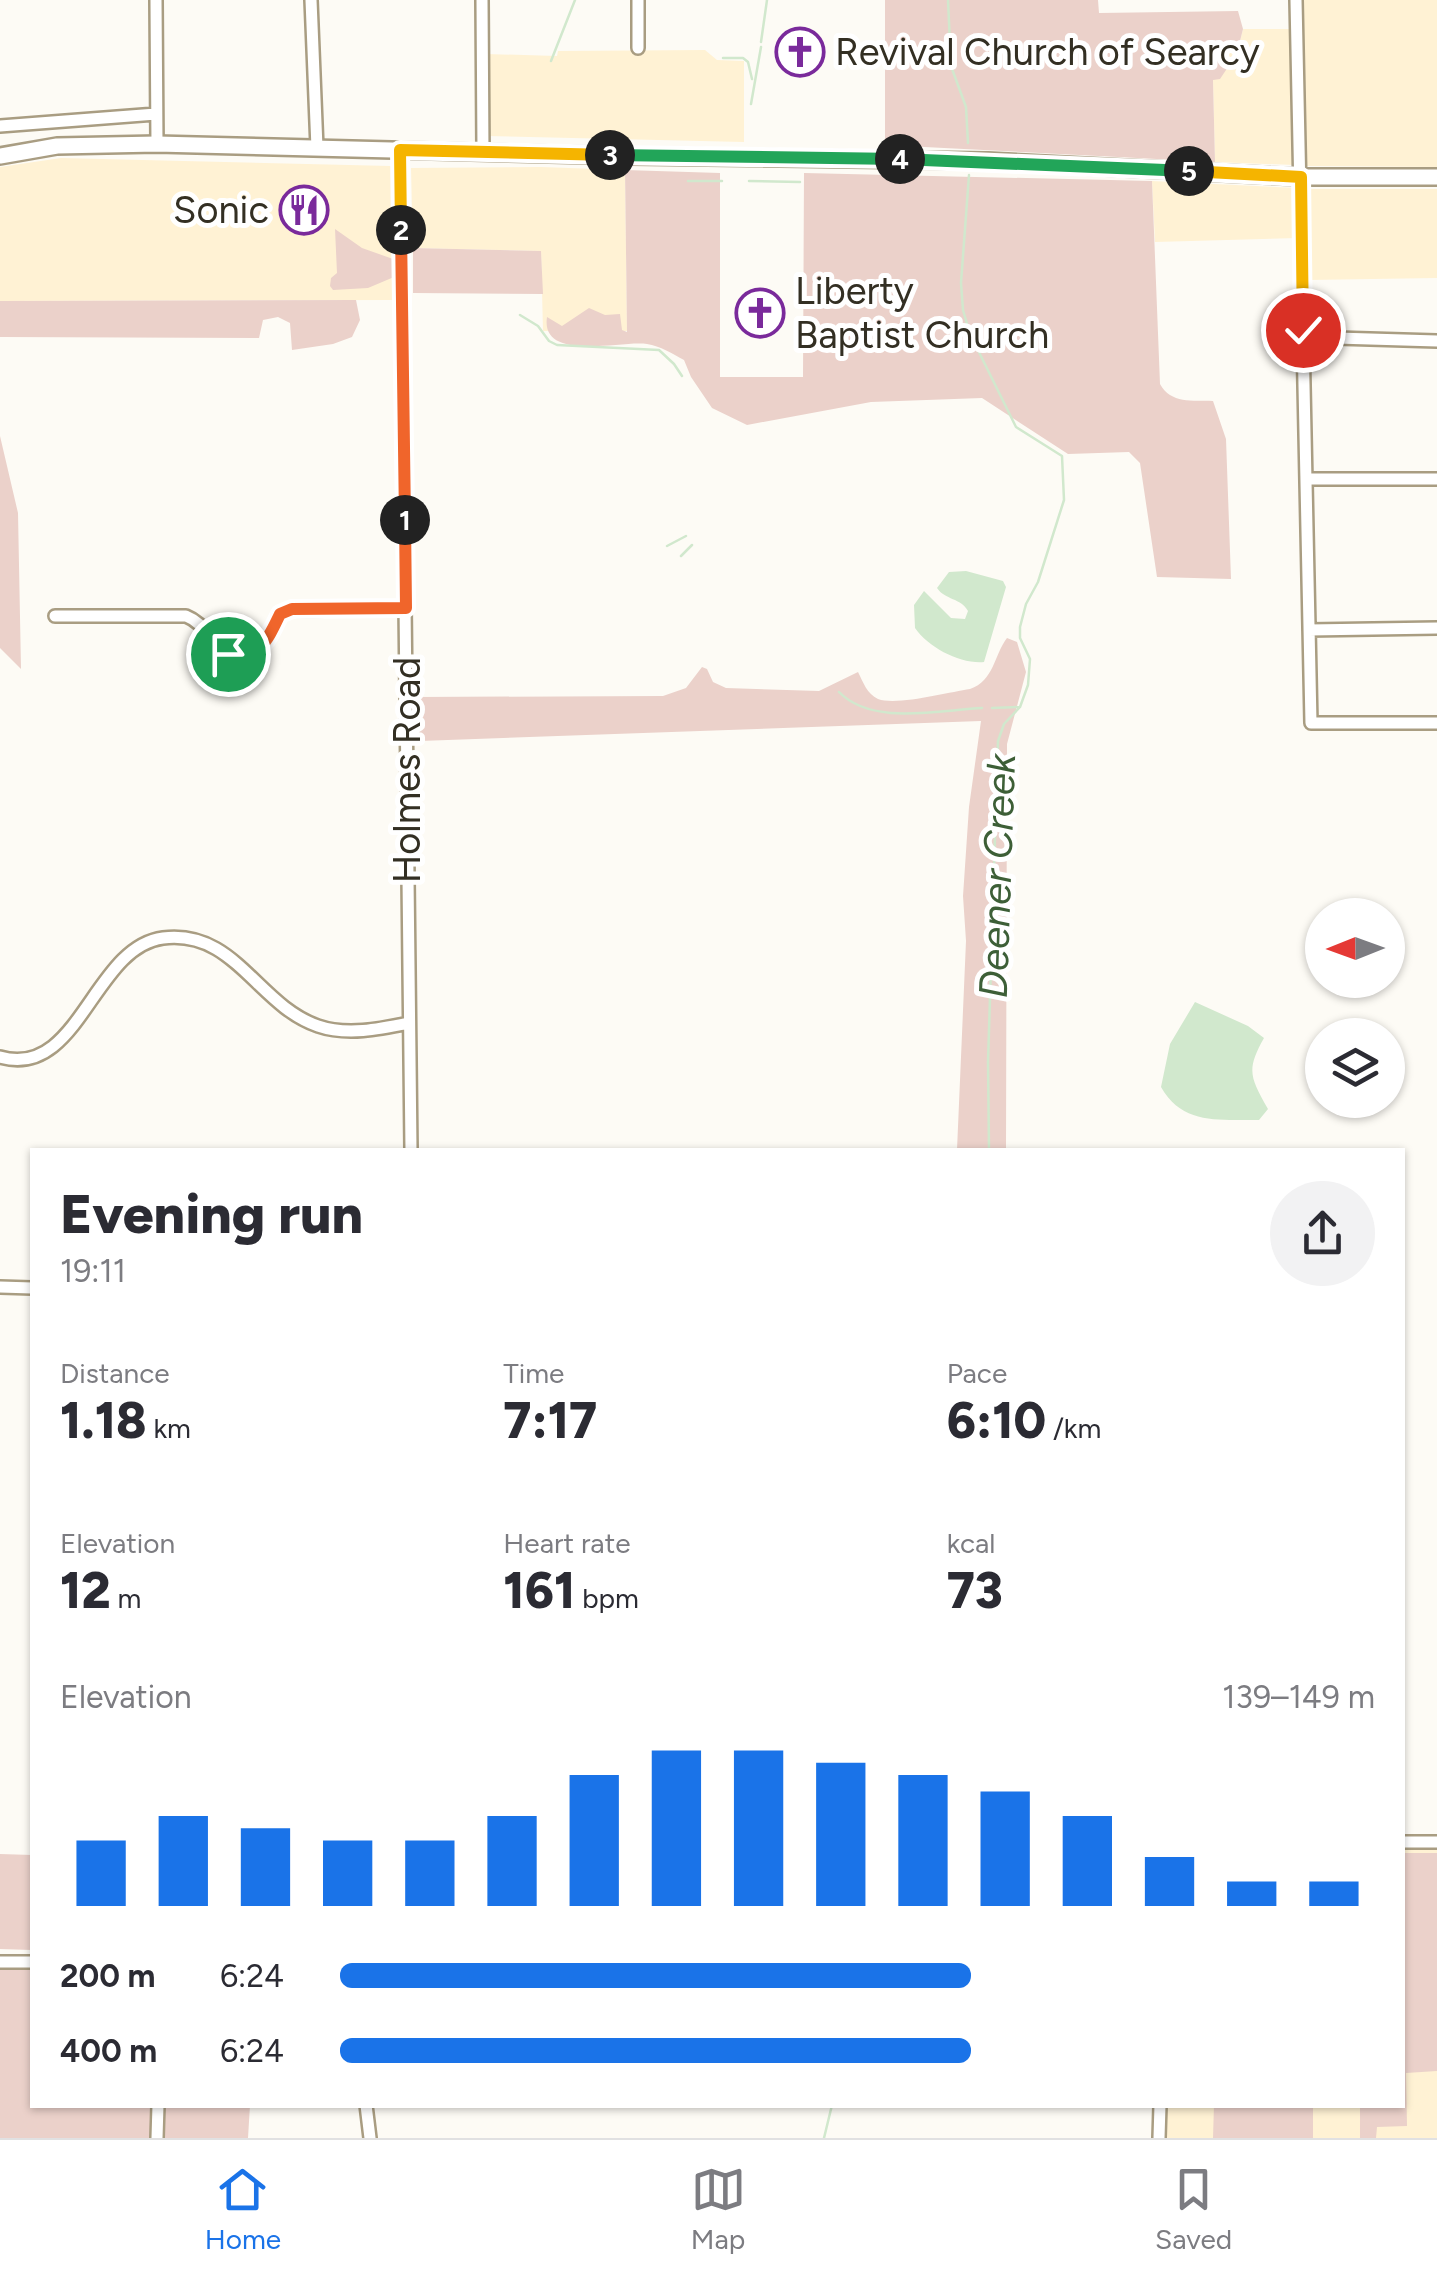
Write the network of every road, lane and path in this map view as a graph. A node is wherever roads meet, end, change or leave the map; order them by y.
1 (156, 0) edge
2 (311, 0) edge
3 (482, 0) edge
4 (638, 0) edge
5 (1296, 0) edge
6 (638, 48) dead end
7 (156, 114) junction
8 (0, 126) edge
9 (157, 144) junction
10 (317, 148) junction
11 (400, 150) junction
12 (482, 152) junction
13 (0, 156) edge
14 (1301, 177) junction
15 (1437, 177) edge
16 (1303, 338) junction
17 (1437, 341) edge
18 (1306, 479) junction
19 (1437, 479) edge
20 (406, 608) junction
21 (55, 616) dead end
22 (1437, 628) edge
23 (1309, 630) junction
24 (1437, 723) edge
25 (409, 1023) junction
26 (0, 1057) edge
27 (411, 1148) edge
28 (0, 1287) edge
29 (30, 1288) edge
30 (1405, 1842) edge
31 (1437, 1842) edge
32 (0, 1962) edge
33 (30, 1962) edge
34 (158, 2108) edge
35 (366, 2108) edge
36 (1160, 2108) edge
37 (157, 2138) edge
38 (370, 2138) edge
39 (1159, 2138) edge

1 - 7 street
2 - 10 street
3 - 12 street
4 - 6 street
5 - 14 street
7 - 8 street
7 - 9 street
9 - 10 main road
9 - 13 main road
10 - 11 main road
11 - 12 main road
11 - 20 street, Holmes Road
12 - 14 main road
14 - 15 main road
14 - 16 street
16 - 17 street
16 - 18 street
18 - 19 street
18 - 23 street
20 - 21 street
20 - 25 street, Holmes Road
22 - 23 street
23 - 24 street
25 - 26 street
25 - 27 street, Holmes Road
28 - 29 street
30 - 31 street
32 - 33 street
34 - 37 street
35 - 38 street
36 - 39 street

